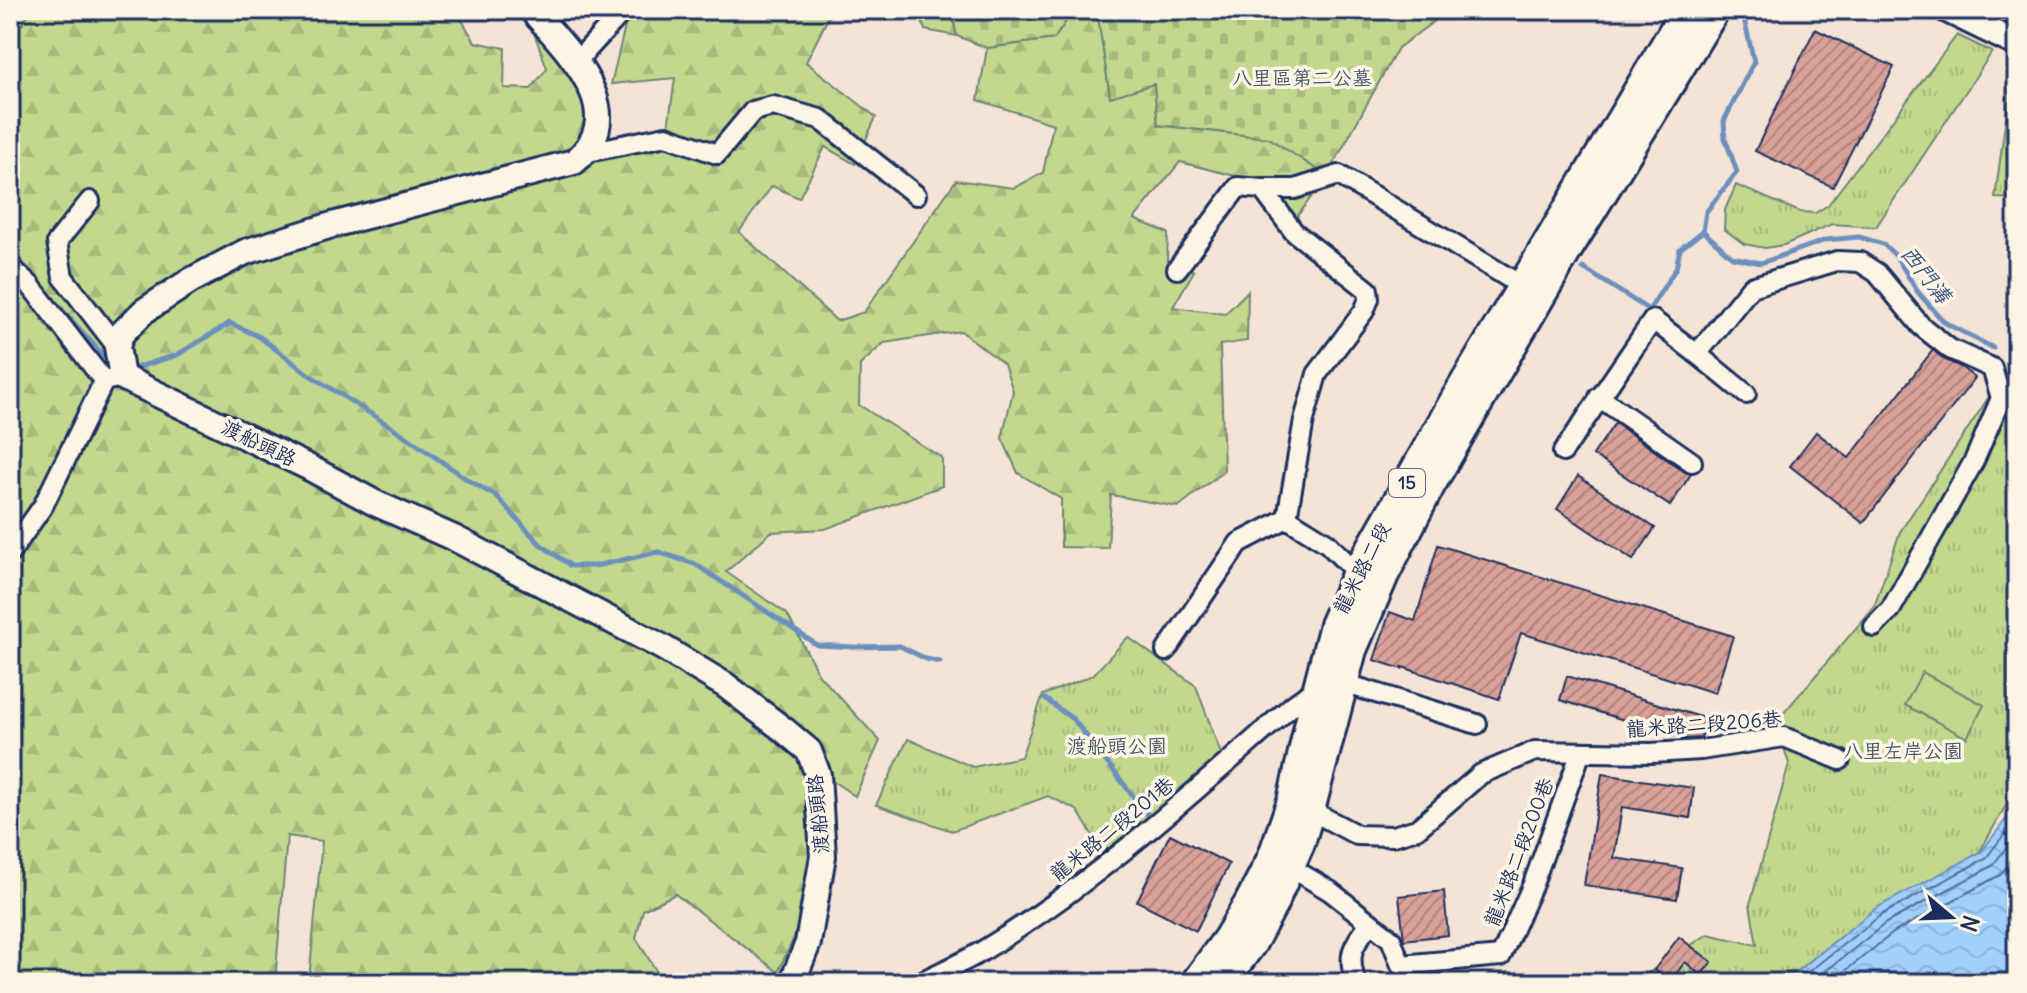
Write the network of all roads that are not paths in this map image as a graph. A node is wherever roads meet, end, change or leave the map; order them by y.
1 (532, 10) edge
2 (624, 10) edge
3 (1686, 10) edge
4 (1715, 10) edge
5 (1947, 10) edge
6 (2017, 44) edge
7 (576, 62) junction
8 (1626, 131) junction
9 (588, 152) junction
10 (1262, 189) junction
11 (916, 195) dead end
12 (90, 201) dead end
13 (10, 267) edge
14 (1177, 269) dead end
15 (1522, 286) junction
16 (117, 347) junction
17 (1697, 354) junction
18 (113, 379) junction
19 (1746, 394) dead end
20 (1599, 397) junction
21 (1563, 452) dead end
22 (1692, 462) dead end
23 (1287, 518) junction
24 (10, 553) edge
25 (1357, 573) junction
26 (1874, 627) dead end
27 (1166, 651) dead end
28 (1330, 685) junction
29 (1477, 724) dead end
30 (1581, 752) junction
31 (1840, 760) dead end
32 (1310, 810) junction
33 (1290, 867) junction
34 (1370, 923) junction
35 (792, 983) edge
36 (919, 983) edge
37 (1195, 983) edge
38 (1222, 983) edge
39 (1356, 983) edge

1 - 7 street
2 - 7 street
3 - 8 main road, 龍米路二段 / 15
4 - 8 main road, 龍米路二段 / 15
5 - 6 street
7 - 9 street
8 - 15 main road, 龍米路二段 / 15
8 - 28 main road, 龍米路二段 / 15
9 - 11 street
9 - 16 street
10 - 14 street
10 - 15 street
10 - 23 street
12 - 16 street
13 - 18 street
15 - 25 main road, 龍米路二段 / 15
16 - 18 street
17 - 19 street
17 - 20 street
17 - 26 street
18 - 24 street
18 - 35 street, 渡船頭路
20 - 21 street
20 - 22 street
23 - 25 street
23 - 27 street
25 - 28 main road, 龍米路二段 / 15
28 - 29 street
28 - 32 main road, 龍米路二段 / 15
28 - 36 street, 龍米路二段201巷
28 - 37 main road, 龍米路二段 / 15
30 - 31 street, 龍米路二段206巷
30 - 32 street, 龍米路二段206巷
30 - 34 street, 龍米路二段200巷
32 - 33 main road, 龍米路二段 / 15
33 - 34 street, 龍米路二段200巷
33 - 38 main road, 龍米路二段 / 15
34 - 39 street

